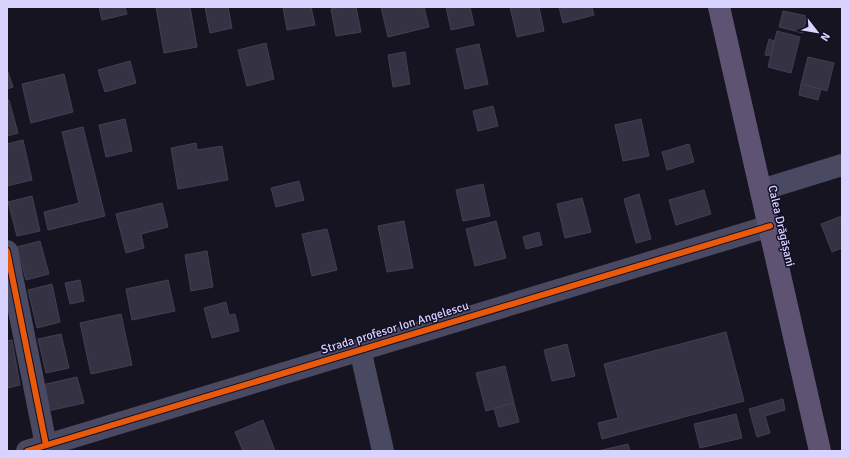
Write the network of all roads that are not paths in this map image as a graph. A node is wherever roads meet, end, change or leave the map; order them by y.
1 (719, 7) edge
2 (842, 165) edge
3 (761, 190) junction
4 (770, 226) junction
5 (7, 251) edge
6 (360, 349) junction
7 (36, 448) edge
8 (383, 451) edge
9 (820, 451) edge

1 - 3 main road, Calea Drăgășani
2 - 3 street
3 - 4 main road, Calea Drăgășani
4 - 6 street, Strada profesor Ion Angelescu
4 - 9 main road, Calea Drăgășani
5 - 7 street
6 - 7 street, Strada profesor Ion Angelescu
6 - 8 street

